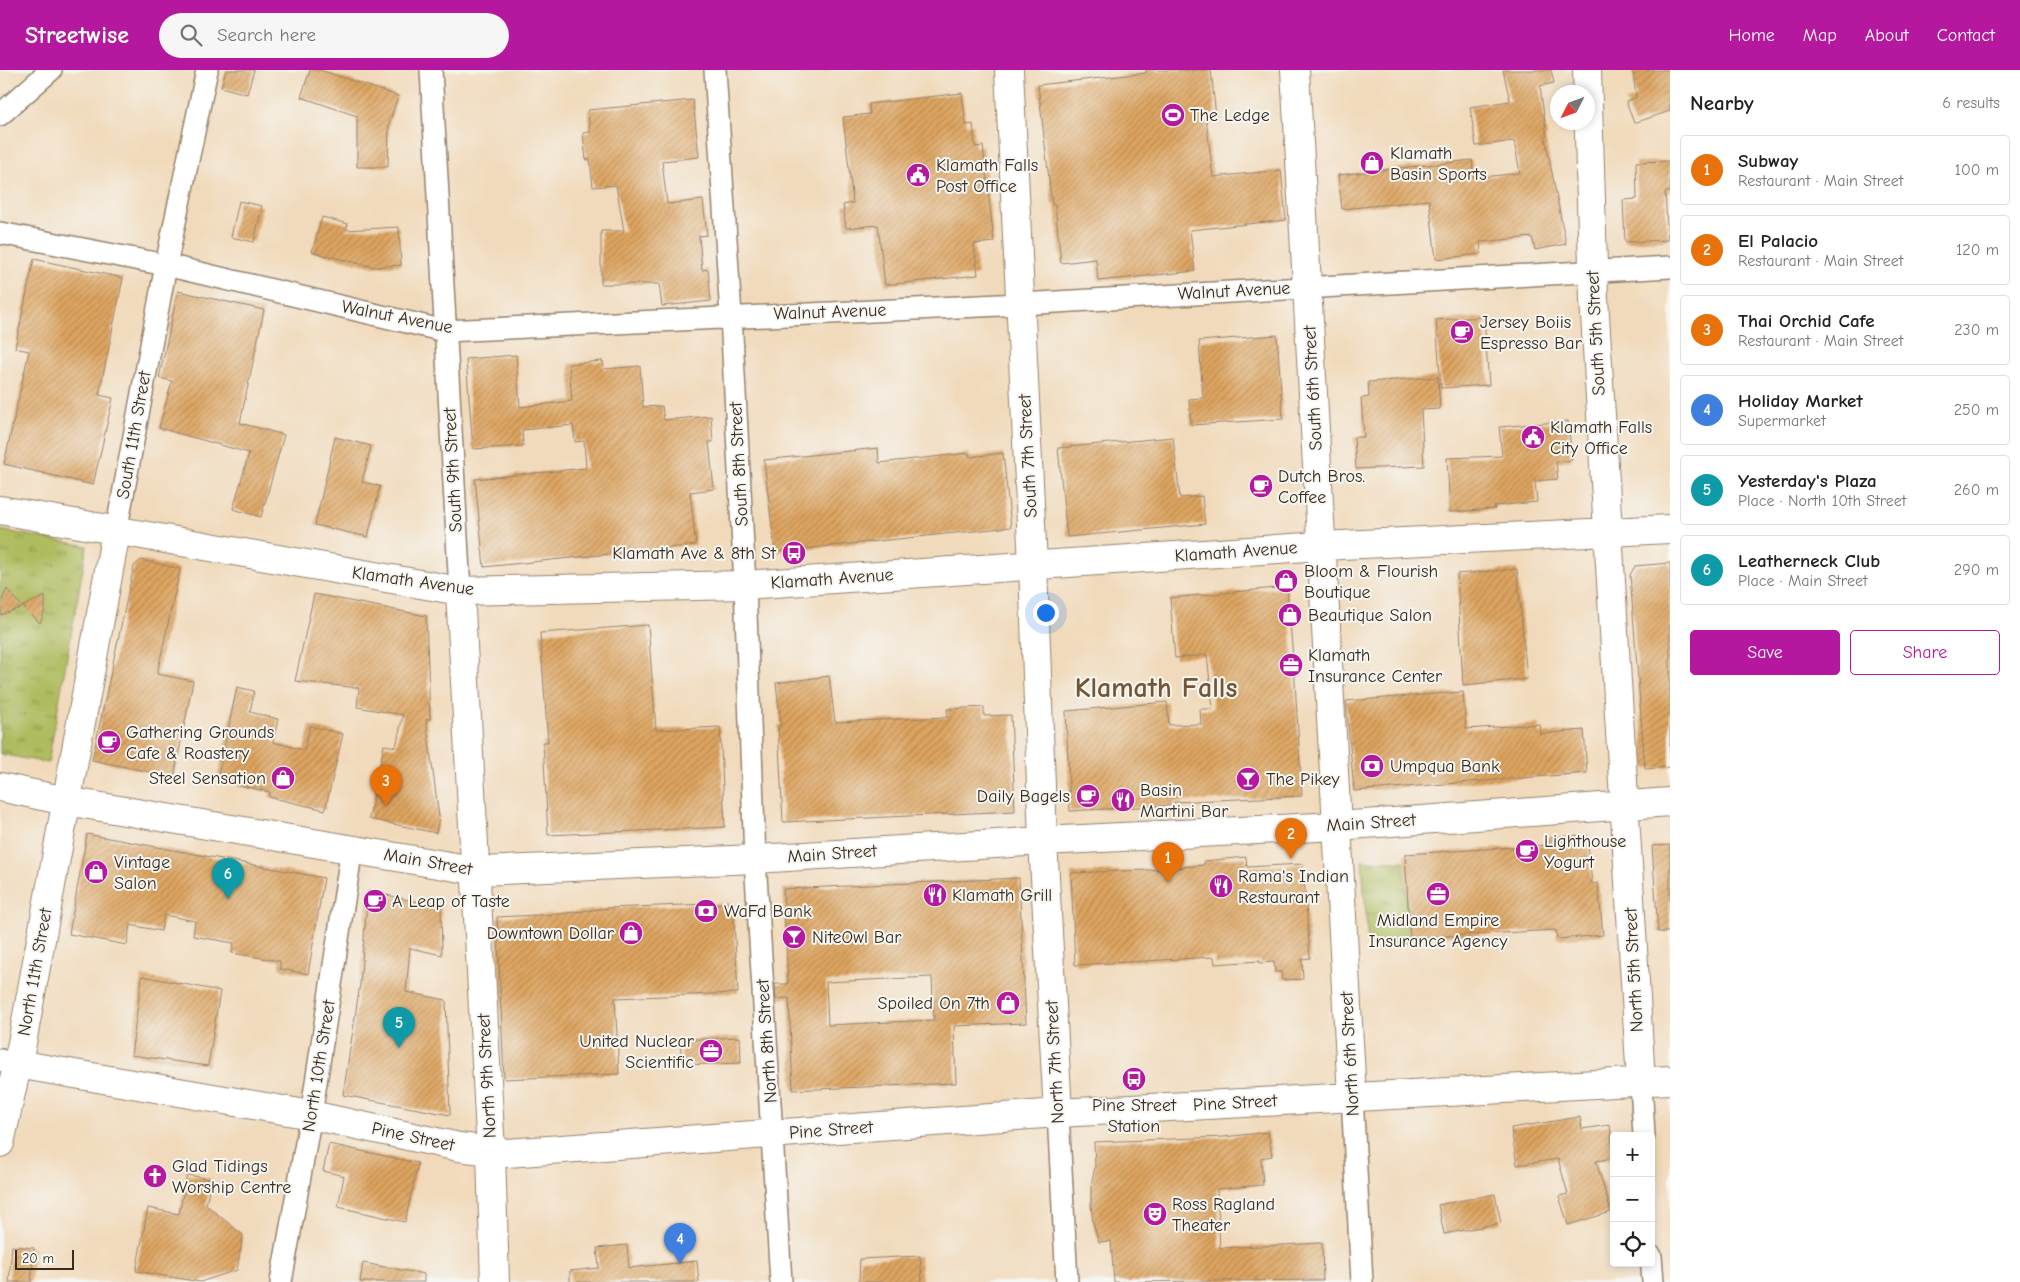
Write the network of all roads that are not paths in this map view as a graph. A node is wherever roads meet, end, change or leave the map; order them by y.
1 (51, 70) edge
2 (207, 70) edge
3 (431, 70) edge
4 (715, 70) edge
5 (1009, 70) edge
6 (1295, 70) edge
7 (1587, 70) edge
8 (0, 116) edge
9 (0, 233) edge
10 (166, 265) junction
11 (1670, 267) edge
12 (1593, 272) junction
13 (1307, 286) junction
14 (1021, 304) junction
15 (732, 316) junction
16 (445, 331) junction
17 (0, 510) edge
18 (1670, 530) edge
19 (1607, 531) junction
20 (116, 532) junction
21 (1322, 546) junction
22 (1033, 565) junction
23 (745, 585) junction
24 (460, 591) junction
25 (0, 787) edge
26 (66, 801) junction
27 (1670, 802) edge
28 (1624, 804) junction
29 (1337, 826) junction
30 (1043, 841) junction
31 (352, 848) junction
32 (755, 859) junction
33 (475, 871) junction
34 (9, 1062) edge
35 (1670, 1080) edge
36 (1641, 1082) junction
37 (1352, 1096) junction
38 (1058, 1113) junction
39 (312, 1115) junction
40 (1644, 1132) edge
41 (773, 1134) junction
42 (0, 1143) edge
43 (491, 1153) junction
44 (1652, 1267) edge
45 (281, 1282) edge
46 (495, 1282) edge
47 (781, 1282) edge
48 (1067, 1282) edge
49 (1362, 1282) edge
50 (1653, 1282) edge

1 - 8 street
2 - 10 street, South 11th Street
3 - 16 street, South 9th Street
4 - 15 street, South 8th Street
5 - 14 main road, South 7th Street
6 - 13 main road, South 6th Street
7 - 12 main road, South 5th Street
9 - 10 street, Walnut Avenue
10 - 16 street, Walnut Avenue
10 - 20 street, South 11th Street
11 - 12 street, Walnut Avenue
12 - 13 street, Walnut Avenue
12 - 19 main road, South 5th Street
13 - 14 street, Walnut Avenue
13 - 21 main road, South 6th Street
14 - 15 street, Walnut Avenue
14 - 22 main road, South 7th Street
15 - 16 street, Walnut Avenue
15 - 23 street, South 8th Street
16 - 24 street, South 9th Street
17 - 20 main road, Klamath Avenue
18 - 19 main road, Klamath Avenue
19 - 21 main road, Klamath Avenue
19 - 28 main road, South 5th Street
20 - 24 main road, Klamath Avenue
20 - 26 main road, South 11th Street
21 - 22 main road, Klamath Avenue
21 - 29 main road, South 6th Street
22 - 23 main road, Klamath Avenue
22 - 30 main road, South 7th Street
23 - 24 main road, Klamath Avenue
23 - 32 street, South 8th Street
24 - 33 main road, South 9th Street
25 - 26 main road, Main Street
26 - 31 main road, Main Street
26 - 34 main road, North 11th Street
27 - 28 main road, Main Street
28 - 29 main road, Main Street
28 - 36 main road, North 5th Street
29 - 30 main road, Main Street
29 - 37 main road, North 6th Street
30 - 32 main road, Main Street
30 - 38 main road, North 7th Street
31 - 33 main road, Main Street
31 - 39 street, North 10th Street
32 - 33 main road, Main Street
32 - 41 street, North 8th Street
33 - 43 main road, North 9th Street
34 - 39 main road, Pine Street
34 - 42 main road, North 11th Street
35 - 36 main road, Pine Street
36 - 37 main road, Pine Street
36 - 40 street, North 5th Street
37 - 38 main road, Pine Street
37 - 49 street, North 6th Street
38 - 41 main road, Pine Street
38 - 48 street, North 7th Street
39 - 43 main road, Pine Street
39 - 45 street, North 10th Street
41 - 43 main road, Pine Street
41 - 47 street, North 8th Street
43 - 46 main road, North 9th Street
44 - 50 street

